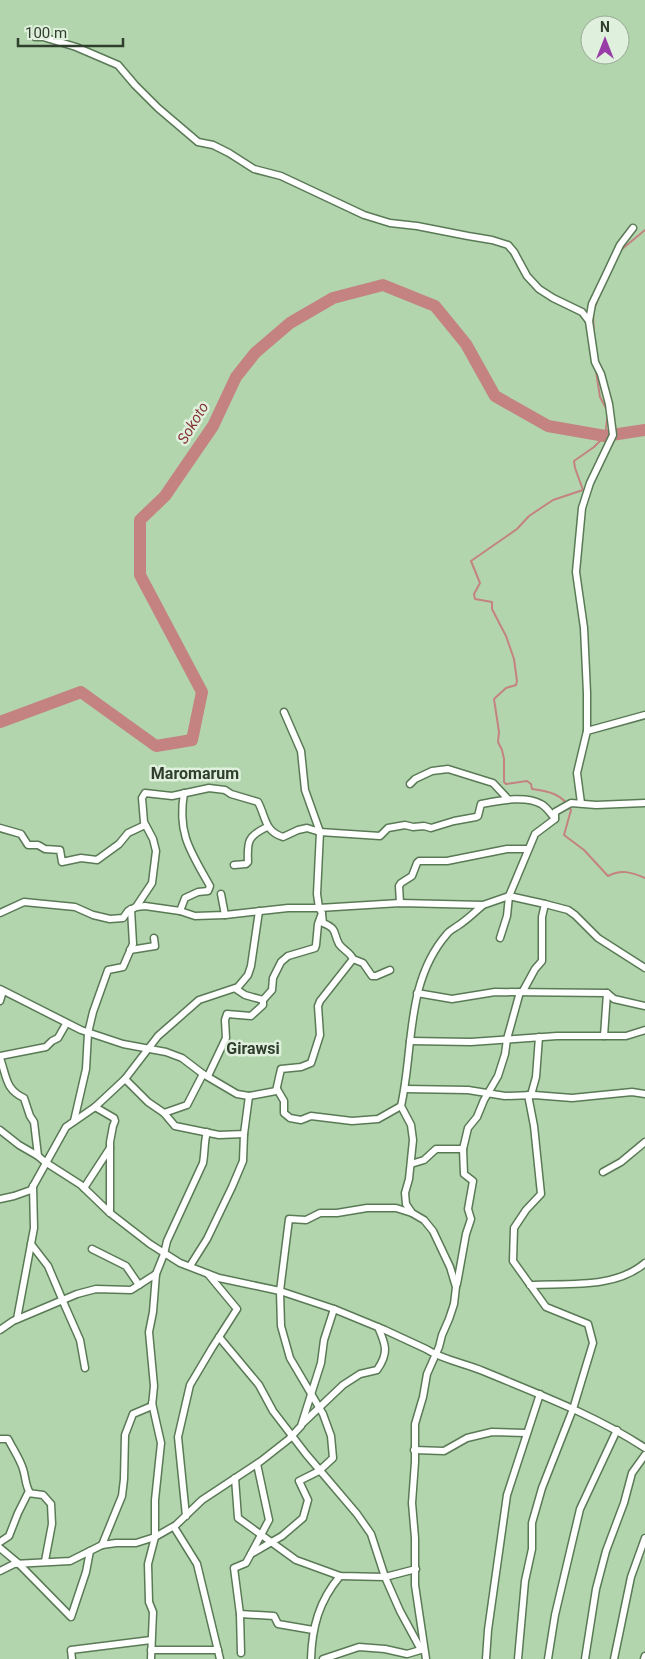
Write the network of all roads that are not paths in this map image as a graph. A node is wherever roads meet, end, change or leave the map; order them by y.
1 (35, 37) dead end
2 (633, 228) dead end
3 (588, 321) junction
4 (284, 712) dead end
5 (645, 715) edge
6 (587, 731) junction
7 (410, 784) dead end
8 (184, 793) junction
9 (507, 798) junction
10 (581, 803) junction
11 (645, 803) edge
12 (555, 818) junction
13 (145, 825) junction
14 (267, 827) junction
15 (0, 828) edge
16 (320, 832) junction
17 (528, 849) junction
18 (234, 865) dead end
19 (221, 894) dead end
20 (509, 896) junction
21 (400, 903) junction
22 (545, 904) junction
23 (482, 905) junction
24 (134, 908) junction
25 (180, 911) junction
26 (259, 911) junction
27 (320, 911) junction
28 (0, 913) edge
29 (226, 915) junction
30 (154, 938) dead end
31 (500, 938) dead end
32 (130, 950) junction
33 (353, 959) junction
34 (645, 968) edge
35 (390, 970) dead end
36 (236, 989) junction
37 (1, 990) edge
38 (521, 992) junction
39 (417, 993) junction
40 (606, 993) junction
41 (262, 1000) junction
42 (0, 1001) edge
43 (645, 1006) edge
44 (66, 1024) junction
45 (645, 1030) edge
46 (88, 1032) junction
47 (604, 1036) junction
48 (539, 1037) junction
49 (507, 1039) junction
50 (410, 1041) junction
51 (149, 1048) junction
52 (0, 1057) edge
53 (205, 1075) junction
54 (125, 1080) junction
55 (405, 1088) junction
56 (277, 1089) junction
57 (487, 1094) junction
58 (645, 1094) edge
59 (529, 1095) junction
60 (249, 1096) junction
61 (401, 1106) junction
62 (95, 1107) junction
63 (164, 1113) junction
64 (74, 1121) junction
65 (0, 1130) edge
66 (206, 1132) junction
67 (244, 1134) junction
68 (645, 1142) edge
69 (110, 1146) junction
70 (463, 1150) junction
71 (38, 1156) junction
72 (45, 1162) junction
73 (411, 1164) junction
74 (603, 1172) dead end
75 (34, 1184) junction
76 (84, 1188) junction
77 (0, 1198) edge
78 (110, 1213) junction
79 (412, 1213) junction
80 (31, 1244) junction
81 (92, 1249) dead end
82 (164, 1254) junction
83 (645, 1263) edge
84 (190, 1266) junction
85 (207, 1273) junction
86 (156, 1274) junction
87 (139, 1285) junction
88 (530, 1285) junction
89 (456, 1287) junction
90 (280, 1292) junction
91 (63, 1300) junction
92 (334, 1309) junction
93 (17, 1319) junction
94 (378, 1327) junction
95 (0, 1330) edge
96 (219, 1337) junction
97 (435, 1355) junction
98 (85, 1368) dead end
99 (540, 1394) junction
100 (312, 1395) junction
101 (152, 1402) junction
102 (320, 1408) junction
103 (573, 1408) junction
104 (302, 1424) junction
105 (617, 1430) junction
106 (526, 1433) junction
107 (293, 1435) junction
108 (0, 1439) edge
109 (645, 1448) edge
110 (414, 1450) junction
111 (645, 1455) edge
112 (256, 1464) junction
113 (319, 1471) junction
114 (236, 1478) junction
115 (30, 1493) junction
116 (186, 1516) junction
117 (174, 1526) junction
118 (261, 1534) junction
119 (155, 1537) junction
120 (645, 1538) edge
121 (0, 1542) edge
122 (272, 1542) junction
123 (102, 1545) junction
124 (0, 1548) edge
125 (90, 1551) junction
126 (251, 1554) junction
127 (45, 1561) junction
128 (18, 1563) junction
129 (416, 1569) junction
130 (0, 1571) edge
131 (340, 1576) junction
132 (385, 1578) junction
133 (240, 1614) junction
134 (313, 1630) junction
135 (151, 1640) junction
136 (424, 1649) junction
137 (150, 1650) junction
138 (218, 1650) junction
139 (241, 1653) dead end
140 (72, 1659) edge
141 (151, 1659) edge
142 (220, 1659) edge
143 (311, 1659) edge
144 (323, 1659) edge
145 (426, 1659) edge
146 (486, 1659) edge
147 (518, 1659) edge
148 (548, 1659) edge
149 (584, 1659) edge
150 (614, 1659) edge

1 - 3 street
2 - 3 street
3 - 6 street
4 - 16 street
5 - 6 street
6 - 10 street
7 - 9 street
8 - 13 street
8 - 14 street
8 - 25 street
9 - 12 street
9 - 16 street
10 - 11 street
10 - 12 street
12 - 17 street
13 - 15 street
13 - 24 street
14 - 16 street
14 - 18 street
16 - 27 street
17 - 20 street
17 - 21 street
19 - 29 street
20 - 22 street
20 - 23 street
20 - 31 street
21 - 23 street
21 - 27 street
22 - 34 street
22 - 38 street
23 - 39 street
24 - 25 street
24 - 28 street
24 - 32 street
25 - 29 street
26 - 27 street
26 - 29 street
26 - 36 street
27 - 33 street
27 - 41 street
30 - 32 street
32 - 46 street
33 - 35 street
33 - 56 street
36 - 41 street
36 - 51 street
37 - 42 street
37 - 44 street
38 - 39 street
38 - 40 street
38 - 49 street
39 - 50 street
40 - 43 street
40 - 47 street
41 - 53 street
44 - 46 street
44 - 52 street
45 - 47 street
46 - 51 street
46 - 64 street
47 - 48 street
48 - 49 street
48 - 59 street
49 - 50 street
49 - 57 street
50 - 55 street
51 - 53 street
51 - 54 street
52 - 71 street
53 - 60 street
53 - 63 street
54 - 62 street
54 - 63 street
55 - 57 street
55 - 61 street
56 - 60 street
56 - 61 street
57 - 59 street
57 - 70 street
58 - 59 street
59 - 88 street
60 - 67 street
61 - 73 street
62 - 64 street
62 - 69 street
63 - 66 street
64 - 72 street
65 - 71 street
66 - 67 street
66 - 82 street
67 - 84 street
68 - 74 street
69 - 76 street
69 - 78 street
70 - 73 street
70 - 89 street
71 - 72 street
72 - 75 street
72 - 76 street
73 - 79 street
75 - 77 street
75 - 80 street
76 - 78 street
78 - 82 street
79 - 89 street
79 - 90 street
80 - 91 street
80 - 93 street
81 - 87 street
82 - 84 street
82 - 86 street
83 - 88 street
84 - 85 street
85 - 90 street
85 - 96 street
86 - 87 street
86 - 101 street
87 - 91 street
88 - 103 street
89 - 97 street
90 - 92 street
90 - 100 street
91 - 93 street
91 - 98 street
92 - 94 street
92 - 100 street
93 - 95 street
94 - 97 street
94 - 102 street
96 - 107 street
96 - 116 street
97 - 99 street
97 - 110 street
99 - 103 street
99 - 106 street
100 - 102 street
100 - 104 street
101 - 119 street
101 - 123 street
102 - 104 street
102 - 113 street
103 - 105 street
103 - 147 street
104 - 107 street
105 - 109 street
105 - 148 street
106 - 110 street
106 - 146 street
107 - 112 street
107 - 113 street
108 - 115 street
110 - 129 street
111 - 149 street
112 - 114 street
112 - 118 street
113 - 122 street
113 - 132 street
114 - 116 street
114 - 118 street
115 - 121 street
115 - 127 street
116 - 117 street
117 - 119 street
117 - 138 street
118 - 122 street
118 - 126 street
119 - 123 street
119 - 135 street
120 - 150 street
122 - 126 street
122 - 131 street
123 - 125 street
124 - 128 street
125 - 127 street
125 - 128 street
126 - 133 street
127 - 128 street
128 - 130 street
129 - 132 street
129 - 136 street
131 - 132 street
131 - 134 street
132 - 136 street
133 - 134 street
133 - 139 street
134 - 143 street
135 - 137 street
135 - 140 street
136 - 144 street
136 - 145 street
137 - 138 street
137 - 141 street
138 - 142 street

